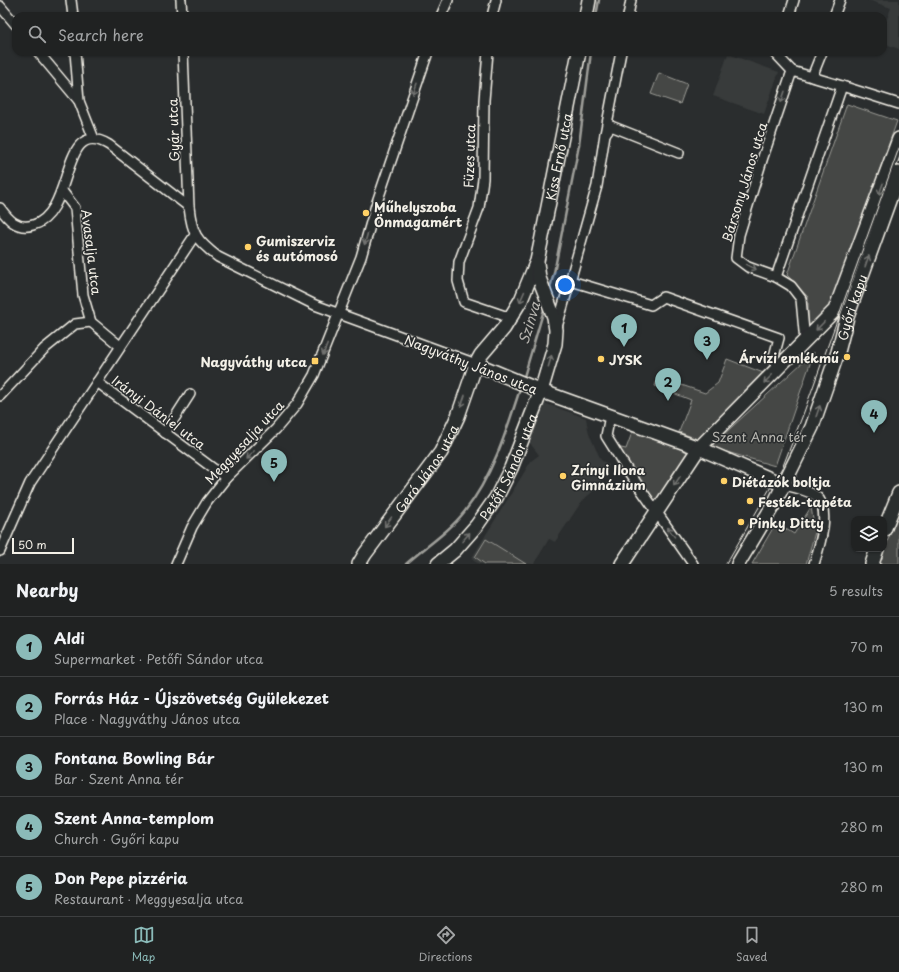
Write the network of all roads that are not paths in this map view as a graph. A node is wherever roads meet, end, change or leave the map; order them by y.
1 (72, 0) edge
2 (181, 0) edge
3 (448, 0) edge
4 (496, 0) edge
5 (589, 0) edge
6 (631, 0) edge
7 (794, 0) edge
8 (840, 0) edge
9 (0, 6) edge
10 (73, 12) edge
11 (182, 12) edge
12 (443, 12) edge
13 (493, 12) edge
14 (587, 12) edge
15 (629, 12) edge
16 (790, 12) edge
17 (836, 12) edge
18 (12, 20) edge
19 (41, 56) edge
20 (75, 56) edge
21 (183, 56) edge
22 (427, 56) edge
23 (488, 56) edge
24 (578, 56) edge
25 (620, 56) edge
26 (778, 56) edge
27 (820, 56) edge
28 (792, 71) junction
29 (812, 77) junction
30 (842, 86) junction
31 (79, 101) junction
32 (899, 104) edge
33 (605, 134) junction
34 (94, 139) junction
35 (899, 139) edge
36 (679, 153) dead end
37 (899, 173) edge
38 (62, 191) junction
39 (189, 207) junction
40 (0, 208) edge
41 (195, 235) junction
42 (537, 261) junction
43 (776, 277) junction
44 (571, 281) junction
45 (339, 314) junction
46 (554, 317) joint
47 (511, 318) junction
48 (91, 322) junction
49 (556, 330) junction
50 (805, 342) junction
51 (120, 346) junction
52 (476, 364) junction
53 (780, 367) junction
54 (96, 382) junction
55 (537, 389) junction
56 (190, 394) dead end
57 (0, 396) edge
58 (610, 416) junction
59 (165, 433) junction
60 (699, 448) junction
61 (226, 478) junction
62 (784, 485) junction
63 (899, 493) edge
64 (656, 512) junction
65 (887, 523) edge
66 (0, 550) edge
67 (876, 552) edge
68 (176, 564) edge
69 (359, 564) edge
70 (438, 564) edge
71 (622, 564) edge
72 (693, 564) edge
73 (738, 564) edge
74 (814, 564) edge
75 (872, 564) edge

1 - 10 street
2 - 11 street
3 - 12 street
4 - 13 street
5 - 14 street
6 - 15 street
7 - 16 street
8 - 17 street
9 - 18 street
19 - 31 street
20 - 31 street
21 - 39 street, Gyár utca
22 -> 45 street, Meggyesalja utca
23 - 47 street, Füzes utca
24 - 42 street, Kiss Ernő utca
25 - 33 street
26 - 28 street
27 - 29 street
28 - 29 street
28 -> 43 street, Bársony János utca
29 - 30 street
30 - 32 street
30 - 43 street
31 - 34 street
33 - 36 street
33 - 44 street
34 - 38 street
34 - 39 street
35 -> 50 street, Győri kapu
62 -> 37 street, Győri kapu
38 - 40 street
38 - 48 street, Avasalja utca
39 - 41 street, Nagyváthy János utca
41 - 45 street, Nagyváthy János utca
41 - 51 street
42 - 46 street, Kiss Ernő utca
42 -> 47 street, Kiss Ernő utca
43 - 50 street, Bársony János utca
44 - 49 street
44 - 53 street
45 - 52 street, Nagyváthy János utca
45 -> 61 street, Meggyesalja utca
46 - 49 street, Petőfi Sándor utca
47 - 52 street, Kiss Ernő utca
48 - 51 street
48 - 57 street
55 -> 49 street, Petőfi Sándor utca
50 - 53 street
51 - 54 street
52 - 55 street, Nagyváthy János utca
52 -> 69 street, Geró János utca
53 -> 60 street
54 - 59 street, Irányi Dániel utca
54 - 66 street
55 - 58 street, Nagyváthy János utca
70 -> 55 street, Petőfi Sándor utca
56 - 59 street
58 - 60 street, Nagyváthy János utca
58 - 64 street
59 - 61 street, Irányi Dániel utca
60 - 62 street, Nagyváthy János utca
60 -> 64 street
61 - 68 street, Meggyesalja utca
62 - 73 street, Győri kapu
62 - 74 street
63 - 65 street
64 - 71 street
72 -> 64 street
67 - 75 street

